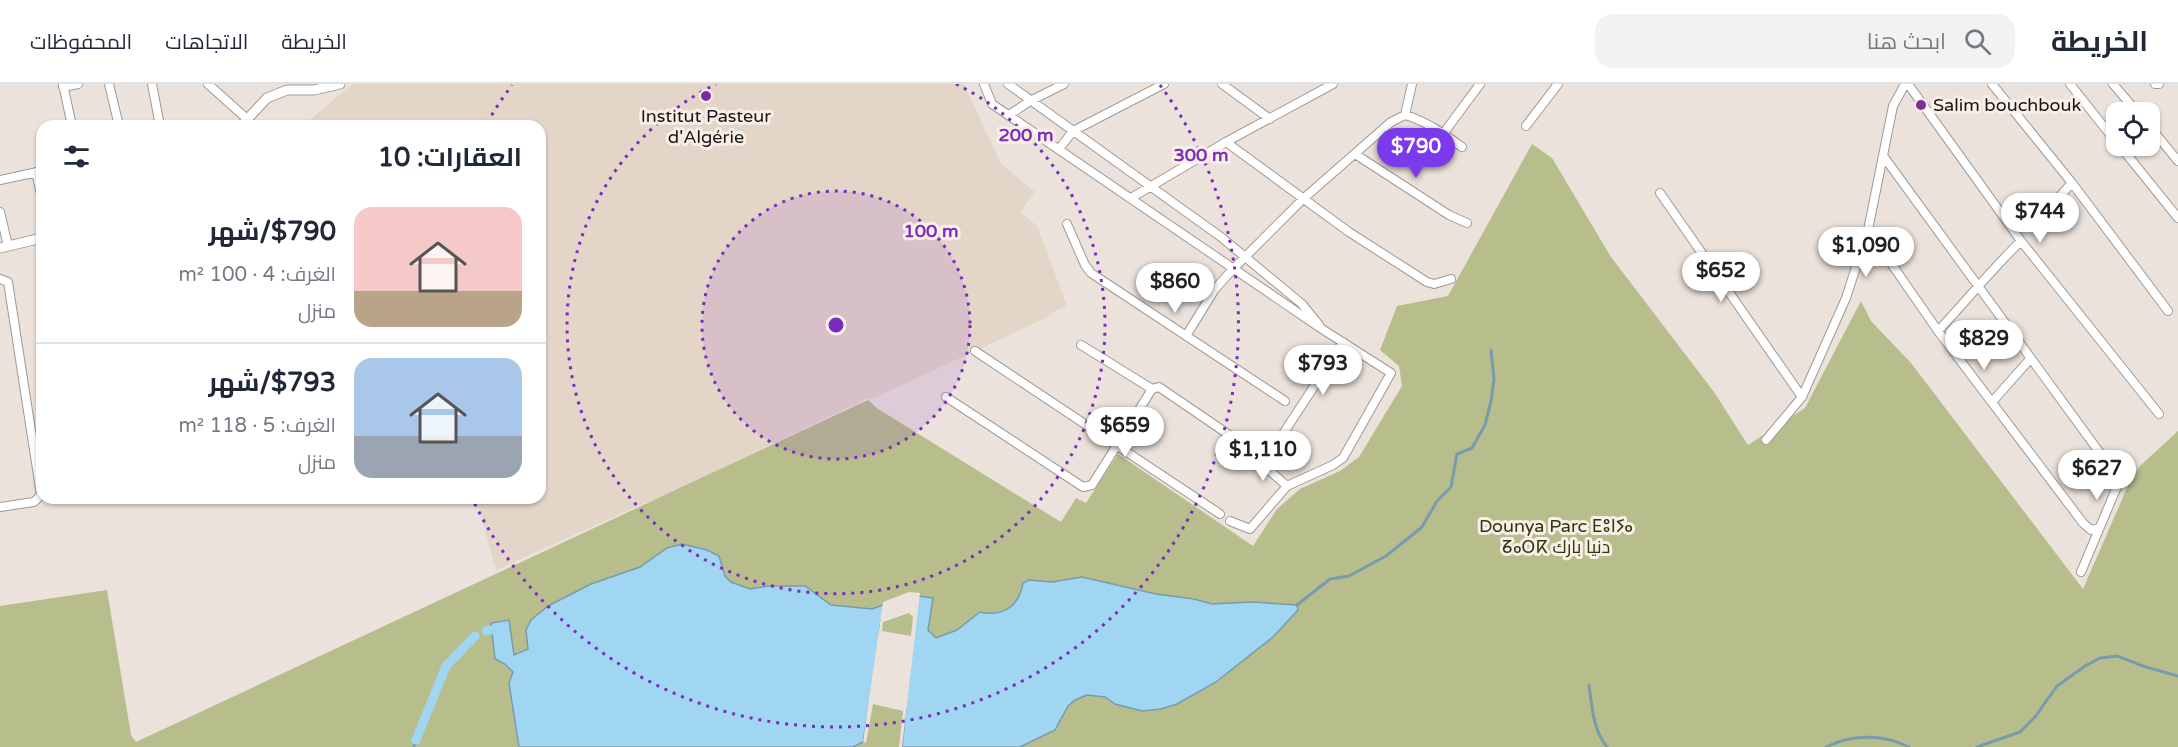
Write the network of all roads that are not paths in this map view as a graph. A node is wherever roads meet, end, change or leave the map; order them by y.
1 (78, 84) edge
2 (109, 84) edge
3 (152, 84) edge
4 (208, 84) edge
5 (340, 84) edge
6 (984, 84) edge
7 (1008, 84) edge
8 (1064, 84) edge
9 (1164, 84) edge
10 (1222, 84) edge
11 (1334, 84) edge
12 (1412, 84) edge
13 (1480, 84) edge
14 (1558, 84) edge
15 (1907, 84) edge
16 (1992, 84) edge
17 (2070, 84) edge
18 (2113, 84) edge
19 (63, 86) edge
20 (284, 87) edge
21 (1030, 101) junction
22 (2128, 102) edge
23 (1009, 115) junction
24 (1405, 115) junction
25 (1270, 119) junction
26 (71, 120) edge
27 (118, 120) edge
28 (159, 120) edge
29 (242, 120) edge
30 (246, 120) edge
31 (1526, 126) dead end
32 (2106, 129) edge
33 (1073, 131) junction
34 (1443, 134) junction
35 (2160, 139) edge
36 (1226, 142) junction
37 (1462, 147) dead end
38 (1059, 149) junction
39 (1355, 154) junction
40 (2128, 156) edge
41 (1884, 157) junction
42 (2178, 161) edge
43 (36, 172) edge
44 (0, 180) edge
45 (2072, 183) junction
46 (1152, 186) junction
47 (1660, 194) dead end
48 (1131, 198) junction
49 (1303, 199) junction
50 (0, 212) edge
51 (2044, 213) dead end
52 (2178, 218) edge
53 (1467, 223) dead end
54 (1067, 224) dead end
55 (1868, 230) junction
56 (36, 239) edge
57 (2021, 240) junction
58 (4, 247) edge
59 (1246, 257) junction
60 (1233, 269) junction
61 (0, 279) edge
62 (1451, 279) dead end
63 (1978, 288) junction
64 (2168, 311) dead end
65 (1322, 329) junction
66 (1938, 331) junction
67 (1186, 336) junction
68 (1343, 342) junction
69 (1081, 345) dead end
70 (975, 351) dead end
71 (2031, 358) junction
72 (1152, 389) junction
73 (946, 397) dead end
74 (1802, 397) junction
75 (1285, 401) dead end
76 (1992, 402) junction
77 (2159, 414) dead end
78 (1766, 440) dead end
79 (1118, 446) junction
80 (1266, 460) junction
81 (36, 463) edge
82 (1287, 486) junction
83 (36, 500) edge
84 (0, 507) edge
85 (1220, 514) dead end
86 (1230, 521) dead end
87 (2099, 528) junction
88 (2081, 572) dead end

1 - 19 street
2 - 27 street
3 - 28 street
4 - 29 street
5 - 20 street
6 - 23 street
7 - 21 street
8 - 21 street
9 - 33 street
10 - 25 street
11 - 25 street
12 - 24 street
13 - 34 street
14 - 31 street
15 - 41 street
15 - 57 street
16 - 45 street
17 - 32 street
18 - 22 street
19 - 26 street
20 - 30 street
21 - 23 street
21 - 33 street
23 - 38 street
24 - 34 street
24 - 39 street
25 - 36 street
33 - 38 street
33 - 46 street
34 - 37 street
35 - 42 street
36 - 46 street
36 - 49 street
38 - 48 street
39 - 49 street
39 - 53 street
40 - 52 street
41 - 55 street
41 - 63 street
43 - 44 street
45 - 51 street
45 - 64 street
46 - 48 street
46 - 59 street
47 - 74 street
48 - 60 street
49 - 59 street
49 - 62 street
50 - 58 street
54 - 67 street
55 - 66 street
55 - 74 street
56 - 58 street
57 - 63 street
57 - 77 street
59 - 60 street
59 - 65 street
60 - 65 street
60 - 67 street
61 - 81 street
63 - 66 street
63 - 71 street
65 - 68 street
66 - 76 street
67 - 75 street
68 - 80 street
68 - 82 street
69 - 72 street
70 - 79 street
71 - 76 street
71 - 87 street
72 - 79 street
72 - 80 street
73 - 79 street
74 - 78 street
76 - 87 street
79 - 85 street
80 - 82 street
82 - 86 street
83 - 84 street
87 - 88 street

